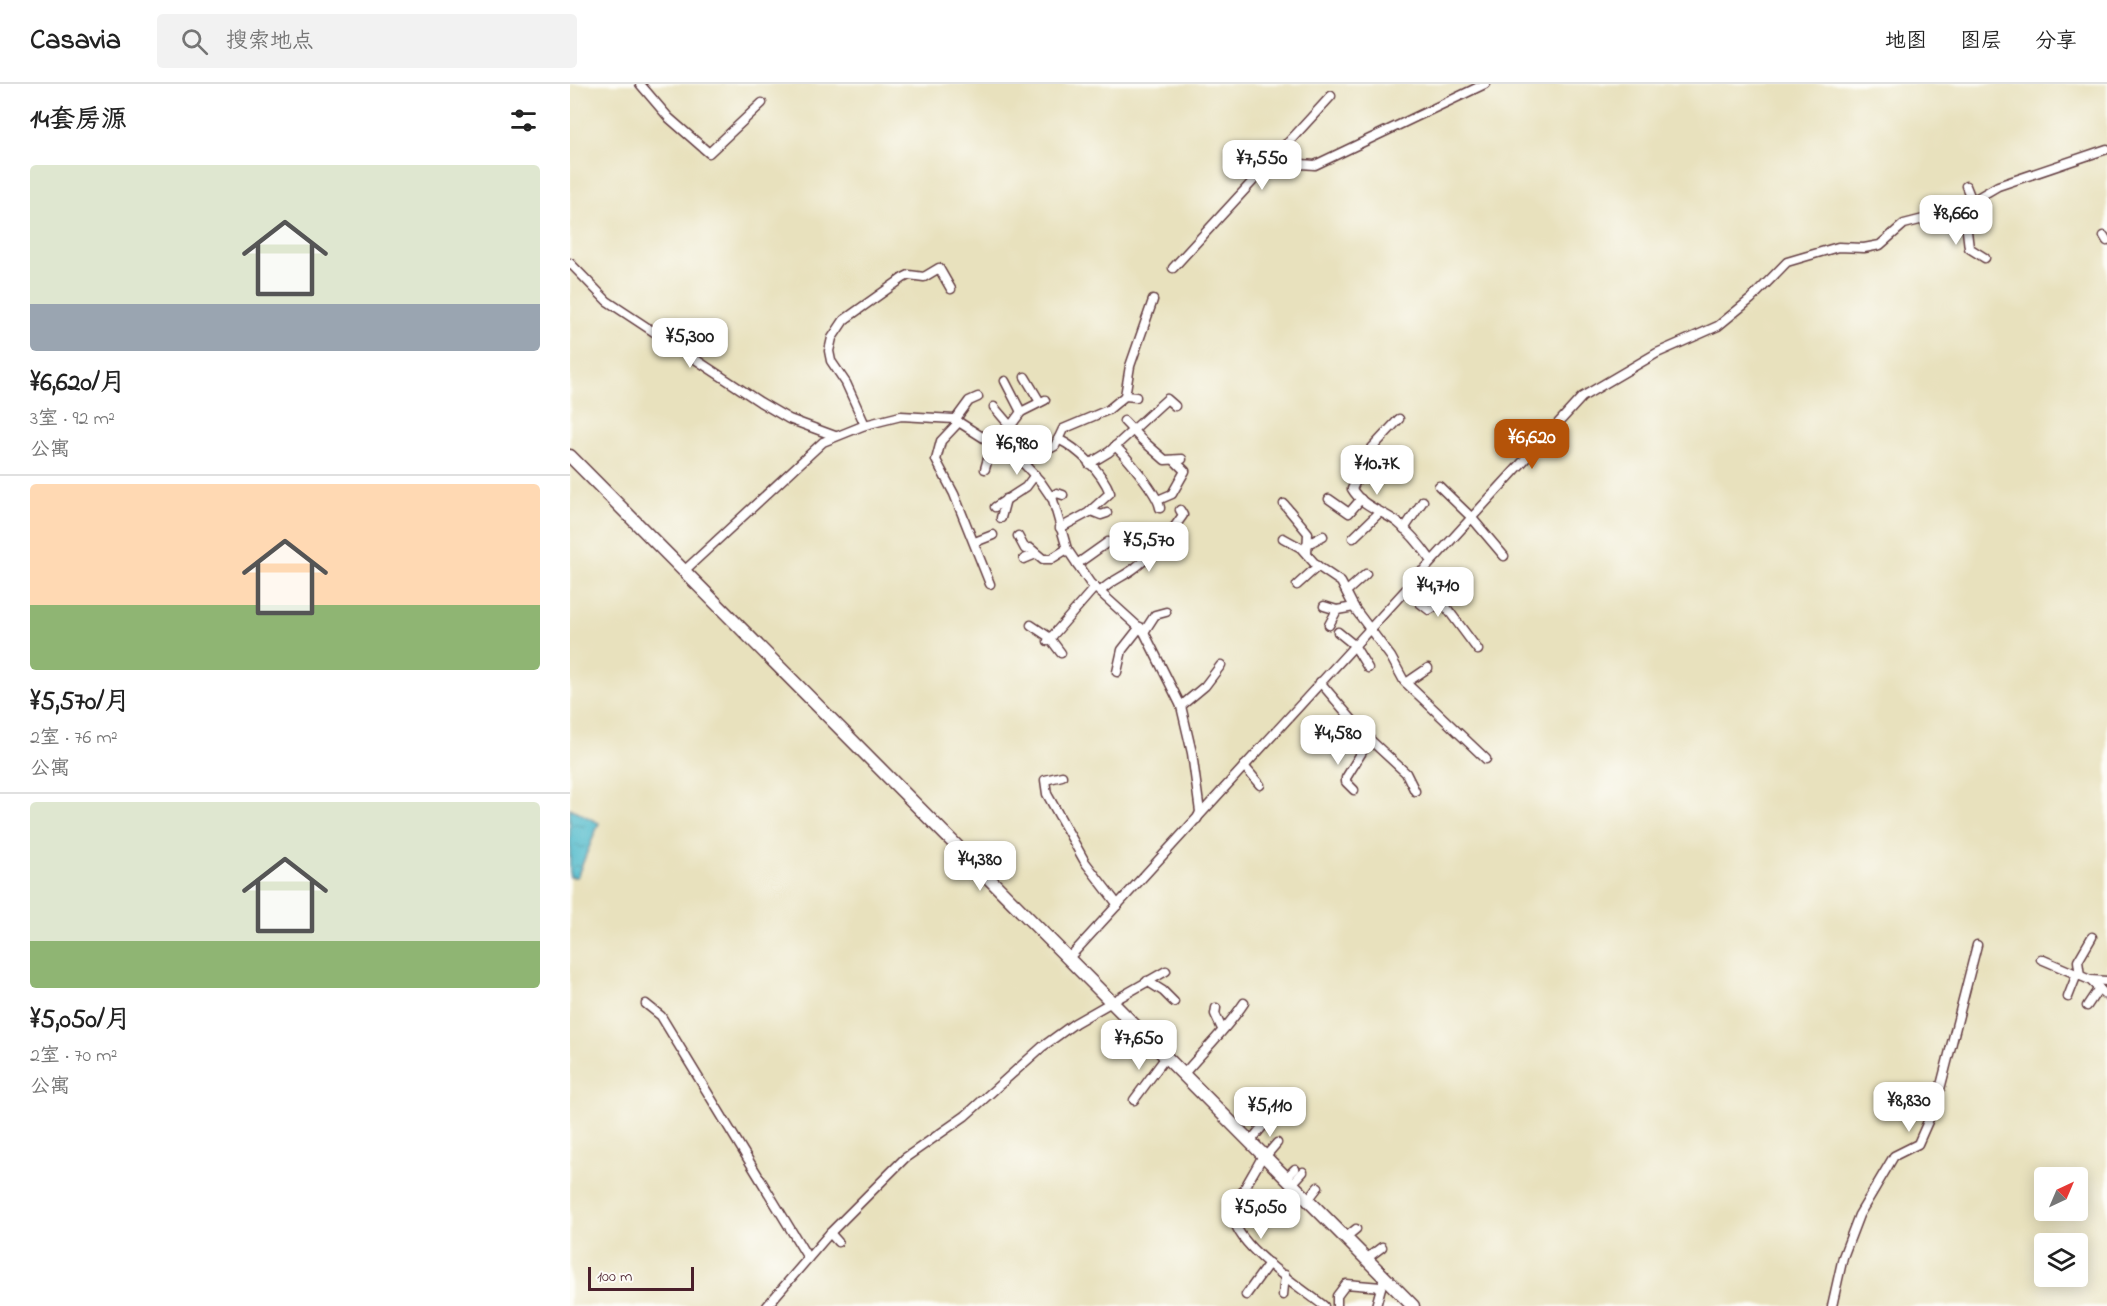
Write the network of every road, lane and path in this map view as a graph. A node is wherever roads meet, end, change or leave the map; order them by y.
1 (640, 84) edge
2 (1485, 84) edge
3 (1331, 96) dead end
4 (762, 103) dead end
5 (1286, 144) junction
6 (2107, 148) edge
7 (1966, 186) dead end
8 (1968, 204) junction
9 (1985, 258) dead end
10 (570, 263) edge
11 (1173, 267) dead end
12 (951, 289) dead end
13 (1153, 300) dead end
14 (1025, 377) dead end
15 (1005, 381) dead end
16 (1125, 396) junction
17 (978, 397) dead end
18 (1136, 397) dead end
19 (1175, 406) dead end
20 (994, 407) dead end
21 (1021, 412) junction
22 (1399, 419) dead end
23 (957, 421) junction
24 (1124, 421) dead end
25 (865, 425) junction
26 (1011, 427) junction
27 (1134, 431) junction
28 (835, 436) junction
29 (1058, 440) junction
30 (994, 445) junction
31 (1115, 446) junction
32 (570, 456) edge
33 (1023, 463) junction
34 (1089, 464) junction
35 (985, 469) dead end
36 (1035, 475) junction
37 (1439, 486) dead end
38 (1064, 495) dead end
39 (1051, 497) junction
40 (1006, 499) junction
41 (1329, 499) dead end
42 (1361, 499) junction
43 (1423, 501) dead end
44 (1284, 504) dead end
45 (995, 507) dead end
46 (1180, 510) dead end
47 (1091, 511) junction
48 (1380, 512) junction
49 (1107, 513) dead end
50 (1471, 517) junction
51 (1001, 518) dead end
52 (1060, 528) junction
53 (1404, 529) junction
54 (993, 535) dead end
55 (1018, 536) dead end
56 (1323, 536) dead end
57 (1283, 538) dead end
58 (1353, 538) dead end
59 (975, 542) junction
60 (1108, 542) dead end
61 (1067, 549) junction
62 (1306, 549) junction
63 (1036, 554) junction
64 (1504, 556) dead end
65 (1024, 559) dead end
66 (1431, 560) junction
67 (1077, 564) junction
68 (1123, 565) dead end
69 (1318, 566) junction
70 (684, 571) junction
71 (1420, 572) junction
72 (1366, 574) dead end
73 (1121, 576) junction
74 (990, 584) dead end
75 (1297, 585) dead end
76 (1098, 589) junction
77 (1347, 591) junction
78 (1443, 602) junction
79 (1420, 603) dead end
80 (1324, 606) dead end
81 (1354, 607) junction
82 (1337, 610) junction
83 (1166, 612) dead end
84 (1031, 625) dead end
85 (1329, 625) dead end
86 (1369, 628) junction
87 (1142, 629) junction
88 (1338, 632) dead end
89 (1049, 639) junction
90 (1354, 645) junction
91 (1478, 651) dead end
92 (1061, 653) dead end
93 (1221, 664) dead end
94 (1368, 668) dead end
95 (1428, 669) dead end
96 (1117, 672) dead end
97 (1320, 682) junction
98 (1406, 682) junction
99 (1182, 706) junction
100 (1370, 739) junction
101 (1486, 759) dead end
102 (1244, 766) junction
103 (1062, 776) dead end
104 (1260, 785) dead end
105 (1354, 790) dead end
106 (1415, 791) dead end
107 (1197, 820) junction
108 (1118, 905) junction
109 (2092, 937) dead end
110 (1977, 945) dead end
111 (1068, 959) junction
112 (2041, 960) dead end
113 (1166, 971) dead end
114 (2079, 975) junction
115 (2090, 980) junction
116 (1147, 981) junction
117 (2107, 981) edge
118 (2098, 988) junction
119 (2107, 996) edge
120 (2068, 997) dead end
121 (1110, 1001) junction
122 (1174, 1002) dead end
123 (1244, 1003) dead end
124 (646, 1004) dead end
125 (2087, 1006) dead end
126 (1216, 1008) dead end
127 (1222, 1029) junction
128 (1166, 1057) junction
129 (1183, 1075) junction
130 (1134, 1100) dead end
131 (1270, 1117) dead end
132 (1250, 1142) junction
133 (1277, 1143) dead end
134 (1264, 1156) junction
135 (1299, 1170) dead end
136 (1289, 1181) junction
137 (1318, 1187) dead end
138 (1308, 1200) junction
139 (1356, 1229) dead end
140 (830, 1233) junction
141 (1346, 1238) junction
142 (838, 1242) dead end
143 (1382, 1247) dead end
144 (808, 1258) junction
145 (1366, 1258) junction
146 (1269, 1263) junction
147 (1285, 1275) junction
148 (1383, 1283) junction
149 (1246, 1295) dead end
150 (1283, 1295) dead end
151 (767, 1306) edge
152 (1324, 1306) edge
153 (1337, 1306) edge
154 (1376, 1306) edge
155 (1413, 1306) edge
156 (1832, 1306) edge

1 - 4 street
2 - 5 street
3 - 5 street
5 - 11 street
6 - 8 street
7 - 8 street
8 - 9 street
8 - 50 street
10 - 28 street
12 - 25 street
13 - 16 street
14 - 21 street
15 - 21 street
16 - 18 street
16 - 29 street
17 - 23 street
19 - 27 street
20 - 26 street
21 - 26 street
22 - 42 street
23 - 25 street
23 - 30 street
23 - 59 street
24 - 27 street
25 - 28 street
26 - 30 street
27 - 31 street
27 - 31 street
28 - 70 street
29 - 33 street
29 - 34 street
30 - 33 street
30 - 35 street
31 - 34 street
32 - 70 street
33 - 36 street
34 - 47 street
36 - 39 street
36 - 40 street
37 - 50 street
38 - 39 street
39 - 52 street
40 - 45 street
40 - 51 street
41 - 42 street
42 - 48 street
43 - 53 street
44 - 62 street
46 - 73 street
47 - 49 street
47 - 52 street
48 - 53 street
48 - 58 street
50 - 64 street
50 - 66 street
52 - 61 street
53 - 66 street
54 - 59 street
55 - 63 street
56 - 62 street
57 - 62 street
59 - 74 street
60 - 67 street
61 - 63 street
61 - 67 street
62 - 69 street
63 - 65 street
66 - 71 street
67 - 76 street
68 - 73 street
69 - 75 street
69 - 77 street
70 - 111 street
71 - 78 street
71 - 86 street
72 - 77 street
73 - 76 street
76 - 87 street
76 - 89 street
77 - 81 street
78 - 79 street
78 - 91 street
80 - 82 street
81 - 82 street
81 - 86 street
82 - 85 street
83 - 87 street
84 - 89 street
86 - 90 street
86 - 98 street
87 - 96 street
87 - 99 street
88 - 90 street
89 - 92 street
90 - 94 street
90 - 97 street
93 - 99 street
95 - 98 street
97 - 100 street
97 - 102 street
98 - 101 street
99 - 107 street
100 - 105 street
100 - 106 street
102 - 104 street
102 - 107 street
103 - 108 street
107 - 108 street
108 - 111 street
109 - 114 street
110 - 156 street
111 - 121 street
112 - 114 street
113 - 116 street
114 - 115 street
114 - 120 street
115 - 117 street
115 - 118 street
116 - 121 street
116 - 122 street
118 - 119 street
118 - 125 street
121 - 128 street
121 - 140 street
123 - 127 street
124 - 144 street
126 - 127 street
127 - 129 street
128 - 129 street
128 - 130 street
129 - 132 street
131 - 132 street
132 - 134 street
133 - 134 street
134 - 136 street
134 - 146 street
135 - 136 street
136 - 138 street
137 - 138 street
138 - 141 street
139 - 141 street
140 - 142 street
140 - 144 street
141 - 145 street
143 - 145 street
144 - 151 street
145 - 148 street
146 - 147 street
146 - 149 street
147 - 150 street
147 - 152 street
148 - 153 street
148 - 154 street
148 - 155 street

